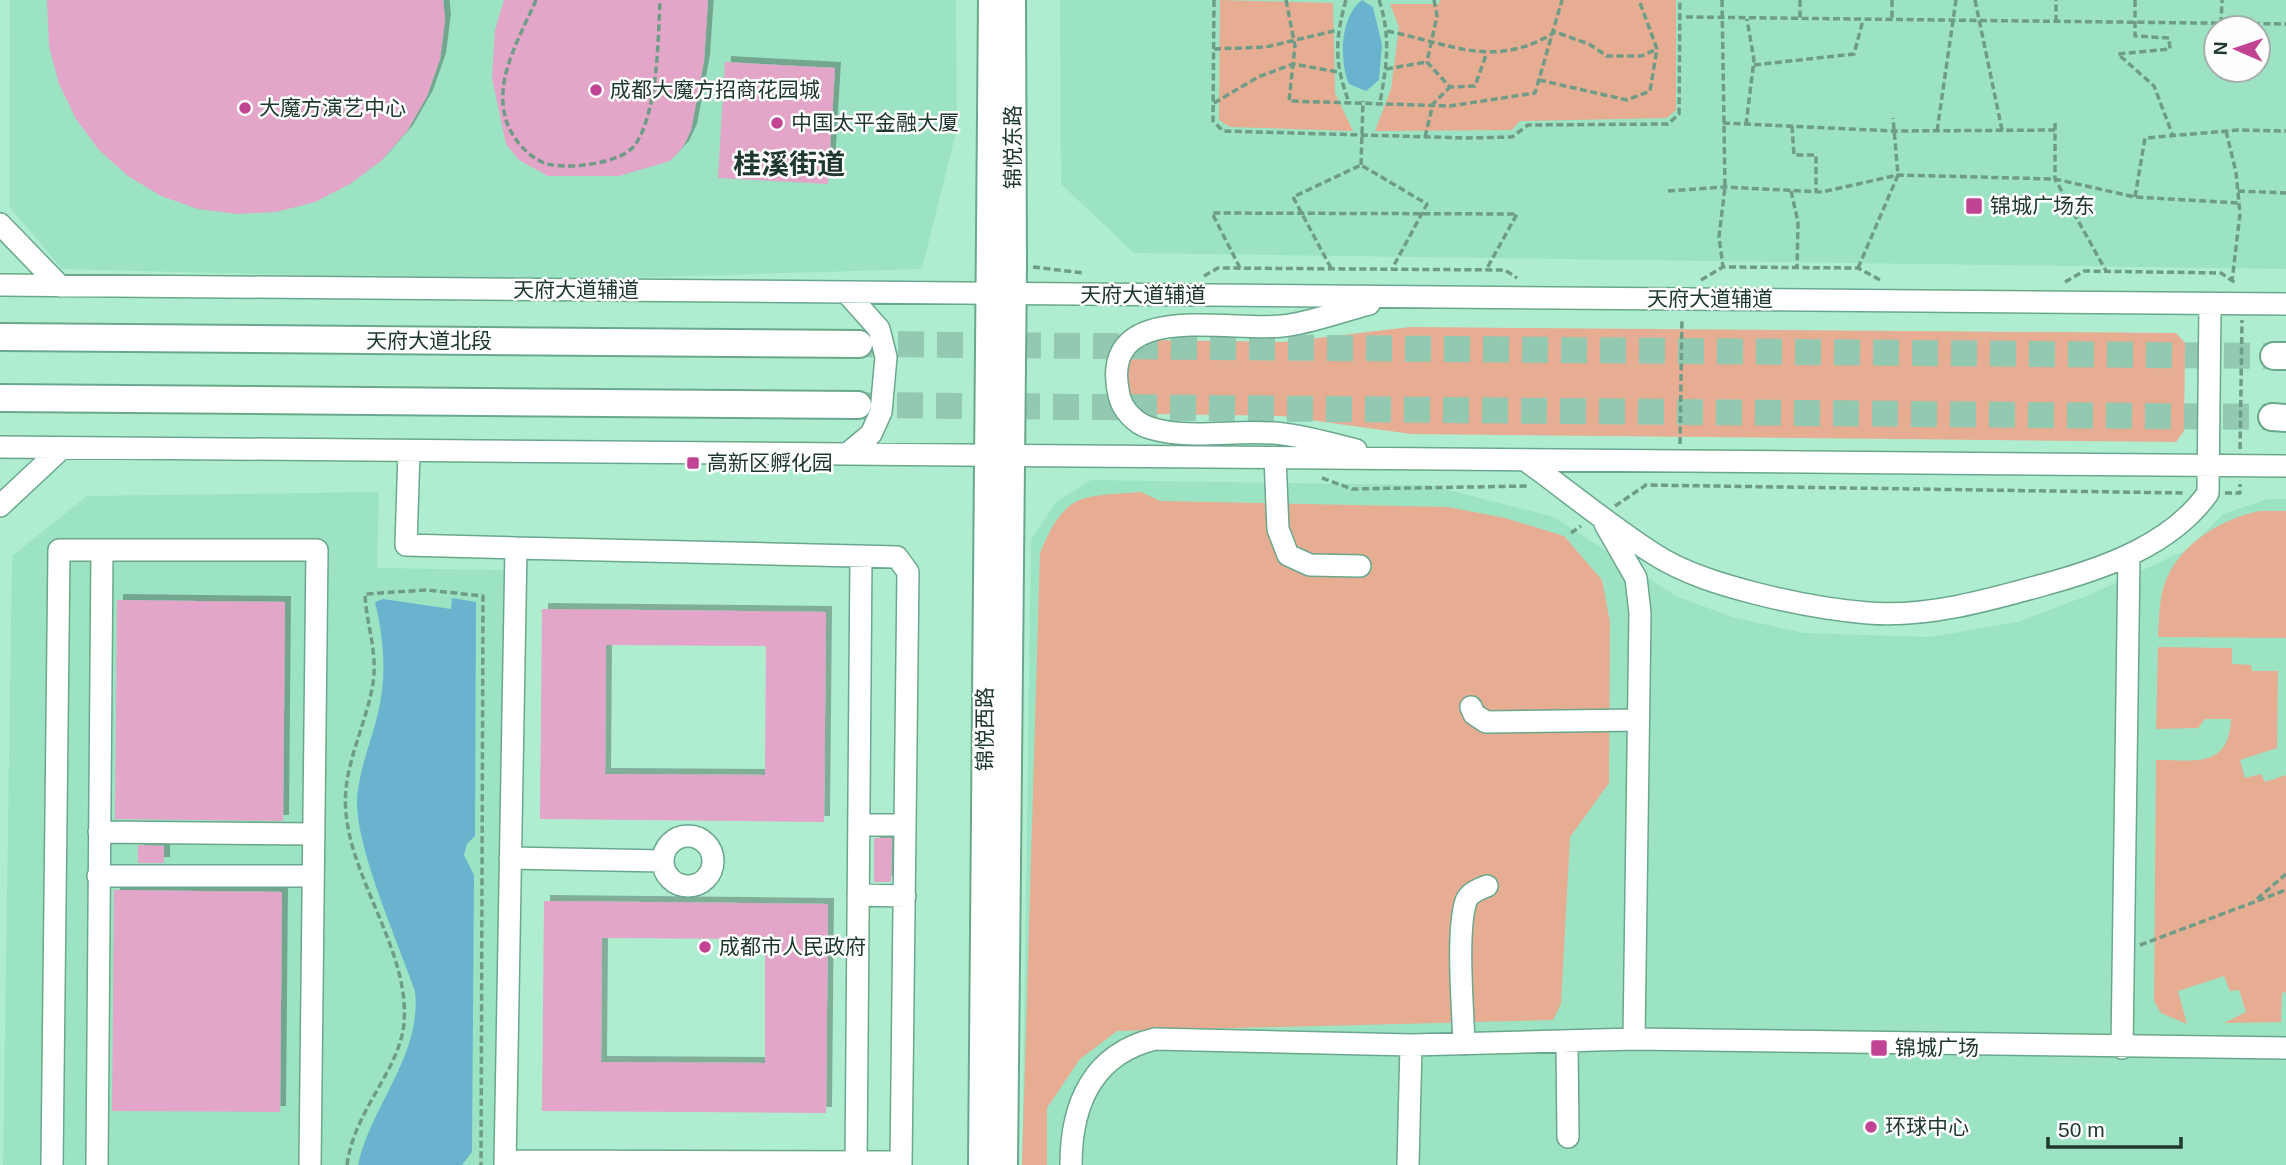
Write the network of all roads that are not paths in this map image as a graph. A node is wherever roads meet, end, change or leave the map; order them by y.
1 (992, 0) edge
2 (1012, 0) edge
3 (0, 224) edge
4 (0, 285) edge
5 (60, 286) junction
6 (846, 292) junction
7 (1001, 293) junction
8 (1399, 297) junction
9 (2210, 303) junction
10 (2286, 304) edge
11 (0, 337) edge
12 (859, 344) tunnel mouth
13 (0, 398) edge
14 (858, 405) tunnel mouth
15 (0, 447) edge
16 (62, 448) junction
17 (410, 451) junction
18 (847, 454) junction
19 (998, 456) junction
20 (1275, 458) junction
21 (1396, 459) junction
22 (1525, 460) junction
23 (2208, 466) junction
24 (2286, 466) edge
25 (0, 506) edge
26 (1600, 515) junction
27 (516, 548) junction
28 (102, 550) junction
29 (2129, 555) junction
30 (861, 556) junction
31 (1360, 566) dead end
32 (1471, 707) dead end
33 (1638, 720) junction
34 (859, 825) junction
35 (905, 825) junction
36 (99, 832) junction
37 (314, 834) junction
38 (510, 858) junction
39 (663, 862) dead end
40 (99, 876) junction
41 (313, 876) junction
42 (1487, 886) dead end
43 (858, 895) junction
44 (905, 896) junction
45 (1634, 1039) junction
46 (1567, 1041) junction
47 (1464, 1044) junction
48 (1411, 1045) junction
49 (2122, 1048) junction
50 (2286, 1048) edge
51 (1569, 1137) dead end
52 (505, 1163) edge
53 (856, 1163) edge
54 (901, 1163) edge
55 (52, 1165) edge
56 (97, 1165) edge
57 (310, 1165) edge
58 (982, 1165) edge
59 (1004, 1165) edge
60 (1071, 1165) edge
61 (1408, 1165) edge

1 - 7 main road, 锦悦东路
2 - 7 main road, 锦悦东路
3 - 5 street
4 - 5 street, 天府大道辅道
5 - 6 street, 天府大道辅道
6 - 7 street, 天府大道辅道
6 - 18 street
7 - 8 street, 天府大道辅道
7 - 19 main road, 锦悦西路
8 - 9 street, 天府大道辅道
8 - 21 street
9 - 10 street, 天府大道辅道
9 - 23 street
11 - 12 main road, 天府大道北段
13 - 14 main road
15 - 16 street
16 - 17 street
16 - 25 street
17 - 18 street
17 - 27 street
18 - 19 street
19 - 20 street
19 - 58 main road, 锦悦西路
19 - 59 main road, 锦悦西路
20 - 21 street
20 - 31 street
21 - 22 street
22 - 23 street
22 - 26 street
23 - 24 street
23 - 29 street
26 - 29 street
26 - 33 street
27 - 30 street
27 - 38 street
28 - 36 street
28 - 37 street
28 - 55 street
29 - 49 street
30 - 34 street
30 - 35 street
32 - 33 street
33 - 45 street
34 - 35 street
34 - 43 street
35 - 44 street
36 - 37 street
36 - 40 street
37 - 41 street
38 - 39 street
38 - 52 street
40 - 41 street
40 - 56 street
41 - 57 street
42 - 47 street
43 - 44 street
43 - 53 street
44 - 54 street
45 - 46 street
45 - 49 street
46 - 47 street
46 - 51 street
47 - 48 street
48 - 60 street
48 - 61 street
49 - 50 street
52 - 53 street
53 - 54 street

